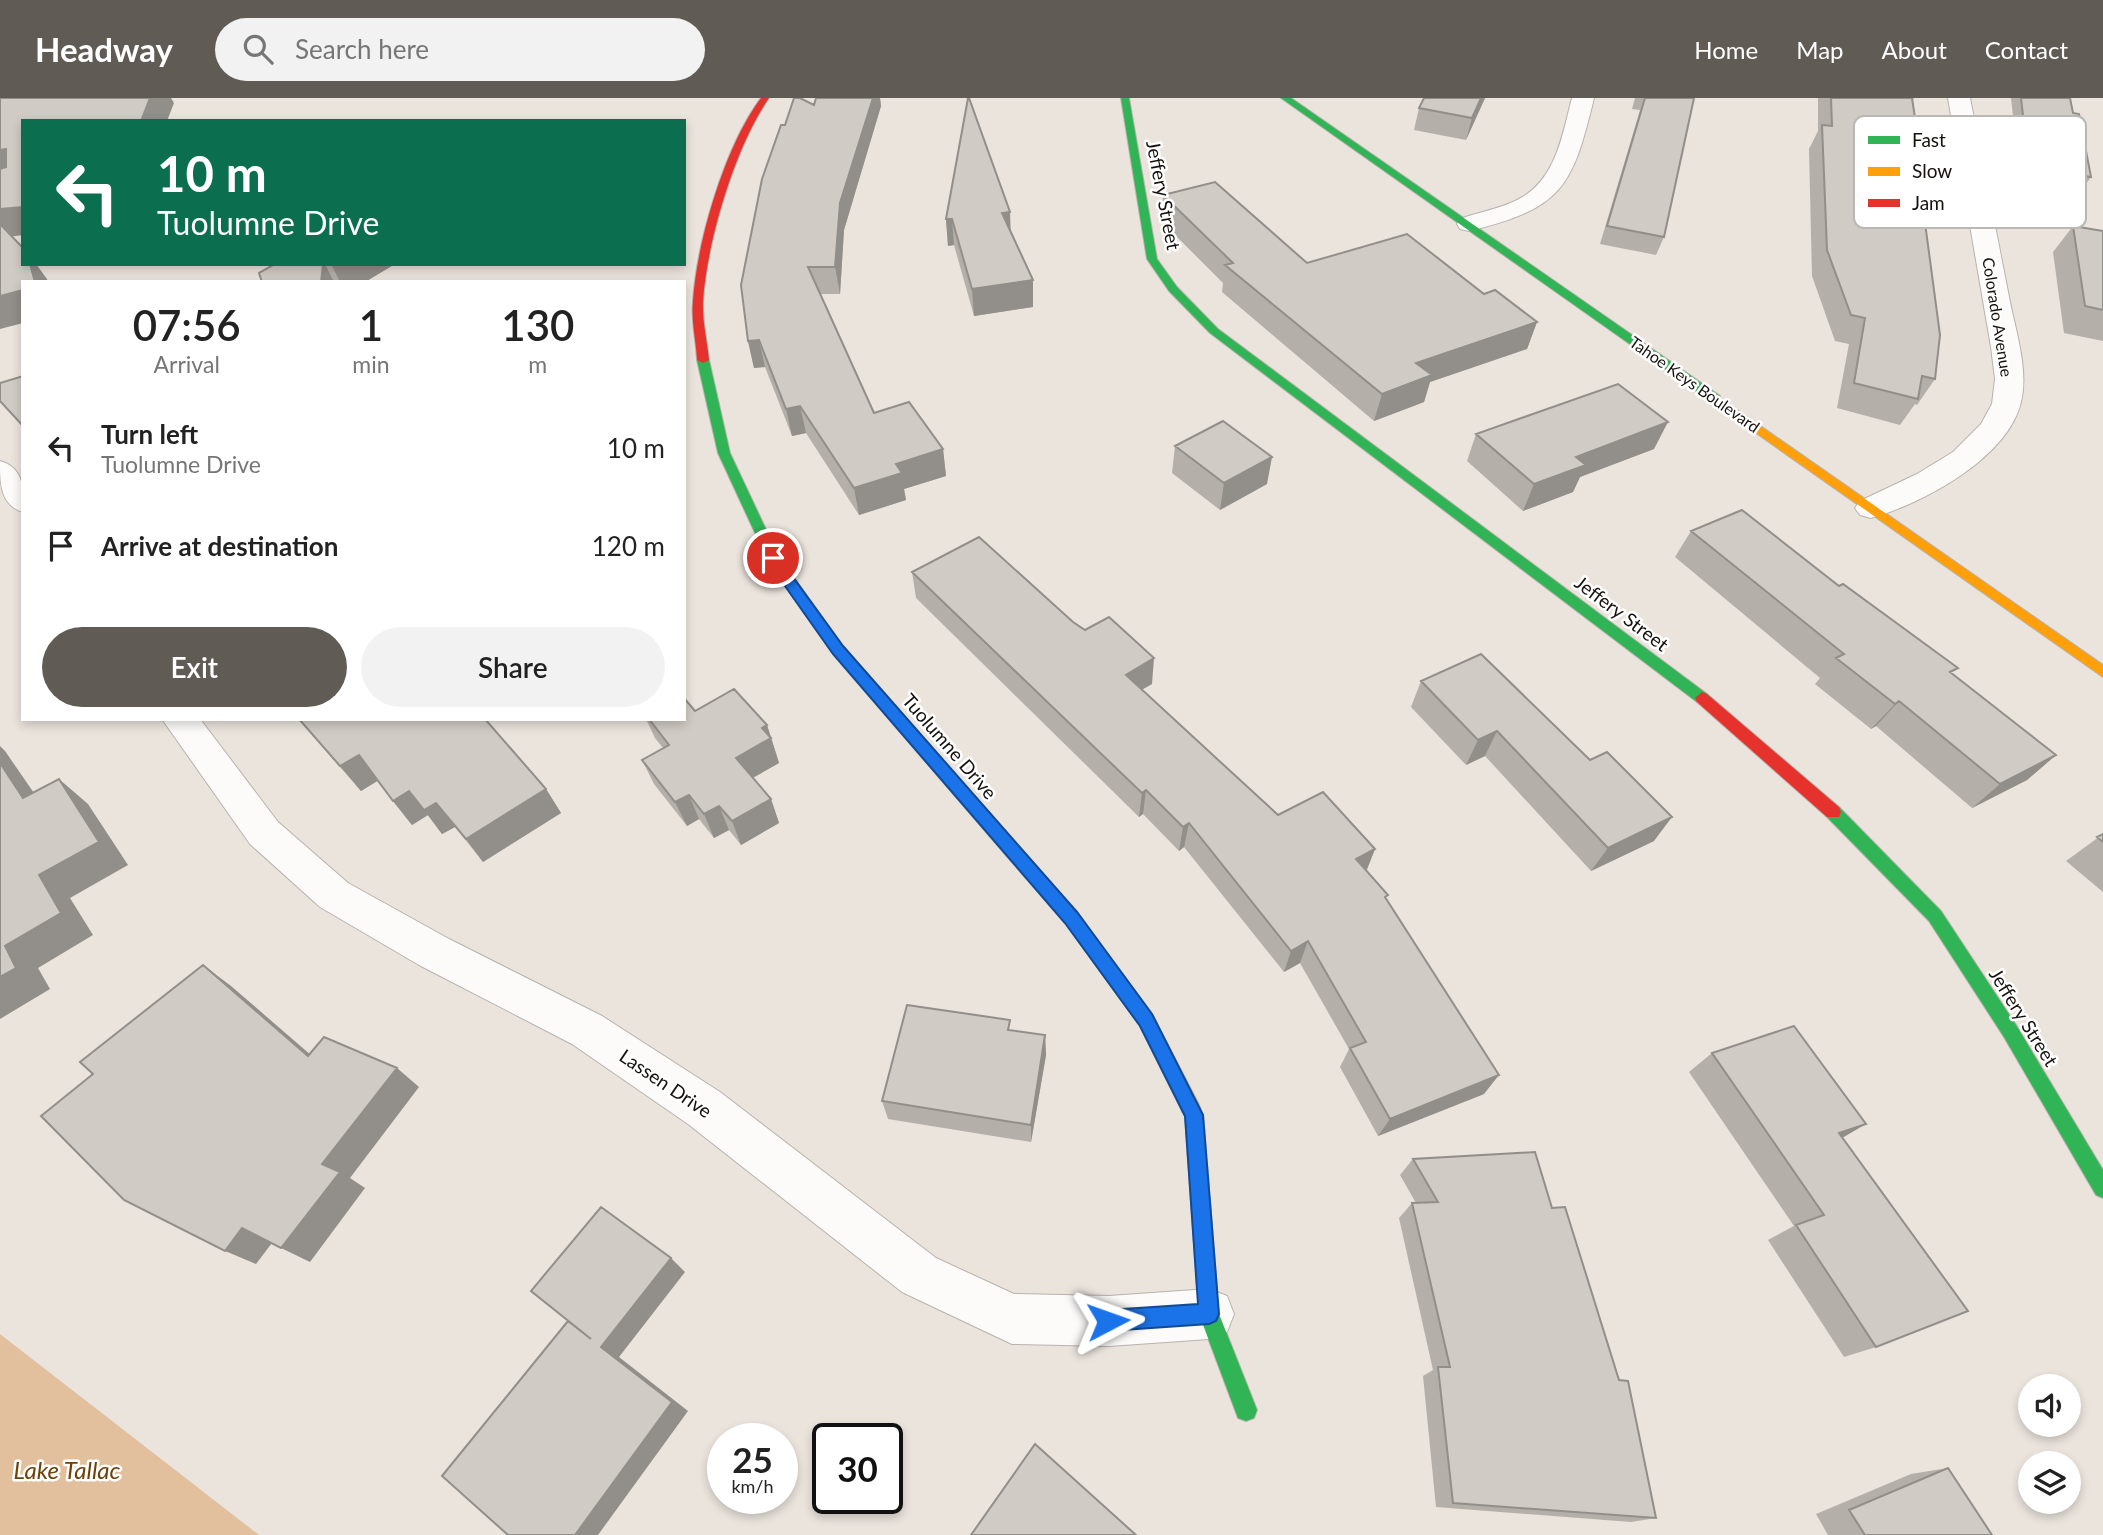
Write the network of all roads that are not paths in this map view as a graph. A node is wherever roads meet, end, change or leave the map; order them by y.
1 (765, 98) edge
2 (1125, 98) edge
3 (1285, 98) edge
4 (1583, 98) edge
5 (1959, 98) edge
6 (1962, 116) edge
7 (1469, 224) junction
8 (1983, 228) edge
9 (691, 301) edge
10 (0, 471) edge
11 (21, 499) edge
12 (1871, 508) junction
13 (2103, 672) edge
14 (181, 721) edge
15 (2103, 1188) edge
16 (1209, 1314) junction
17 (1246, 1410) dead end

1 - 9 street, Tuolumne Drive
2 - 15 street, Jeffery Street
3 - 7 street, Tahoe Keys Boulevard
4 - 7 street
5 - 6 street, Colorado Avenue
7 - 12 street, Tahoe Keys Boulevard
8 - 12 street, Colorado Avenue
9 - 16 street, Tuolumne Drive
10 - 11 street
12 - 13 street, Tahoe Keys Boulevard
14 - 16 street, Lassen Drive
16 - 17 street, Tuolumne Drive

